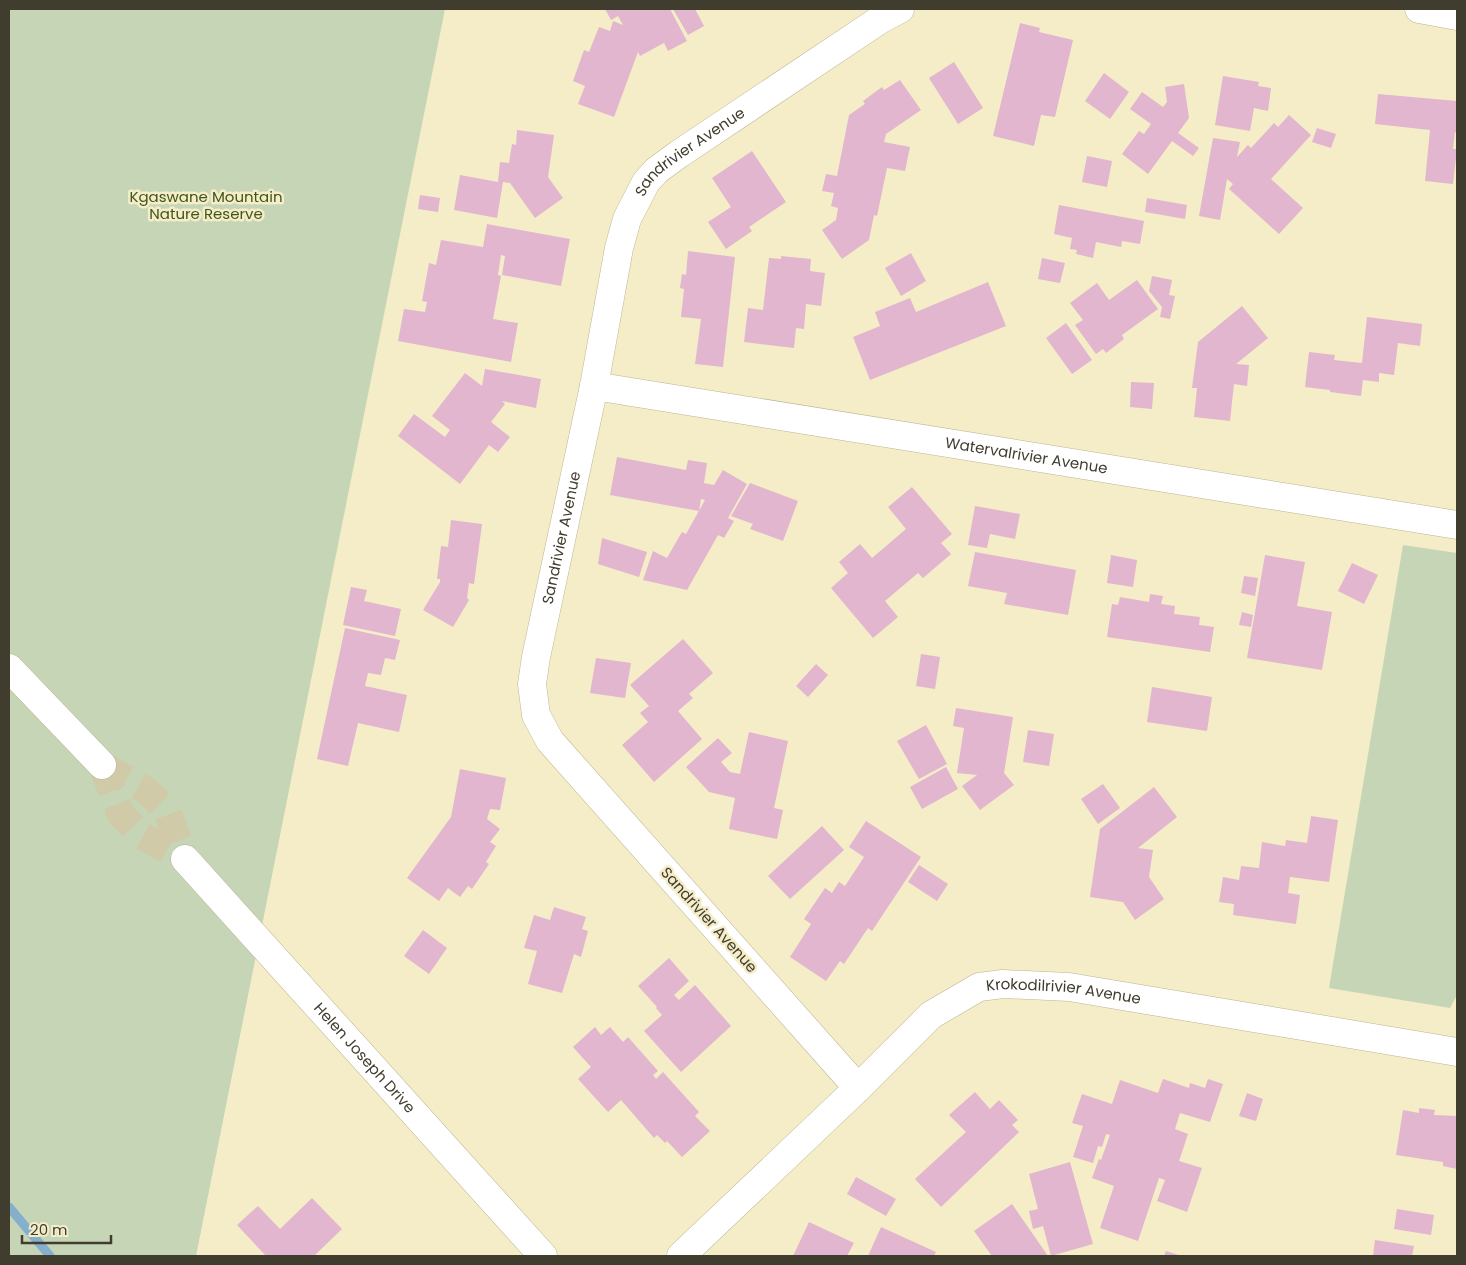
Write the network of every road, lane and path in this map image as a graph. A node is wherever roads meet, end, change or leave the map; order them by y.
1 (900, 9) edge
2 (1419, 9) edge
3 (1457, 16) edge
4 (594, 386) junction
5 (1457, 525) edge
6 (9, 668) edge
7 (102, 765) tunnel mouth
8 (185, 859) dead end
9 (1457, 1052) edge
10 (858, 1088) junction
11 (544, 1256) edge
12 (680, 1256) edge

1 - 4 street, Sandrivier Avenue
2 - 3 street
4 - 5 street, Watervalrivier Avenue
4 - 10 street, Sandrivier Avenue
6 - 7 street
8 - 11 street, Helen Joseph Drive
9 - 10 street, Krokodilrivier Avenue
10 - 12 street, Krokodilrivier Avenue

